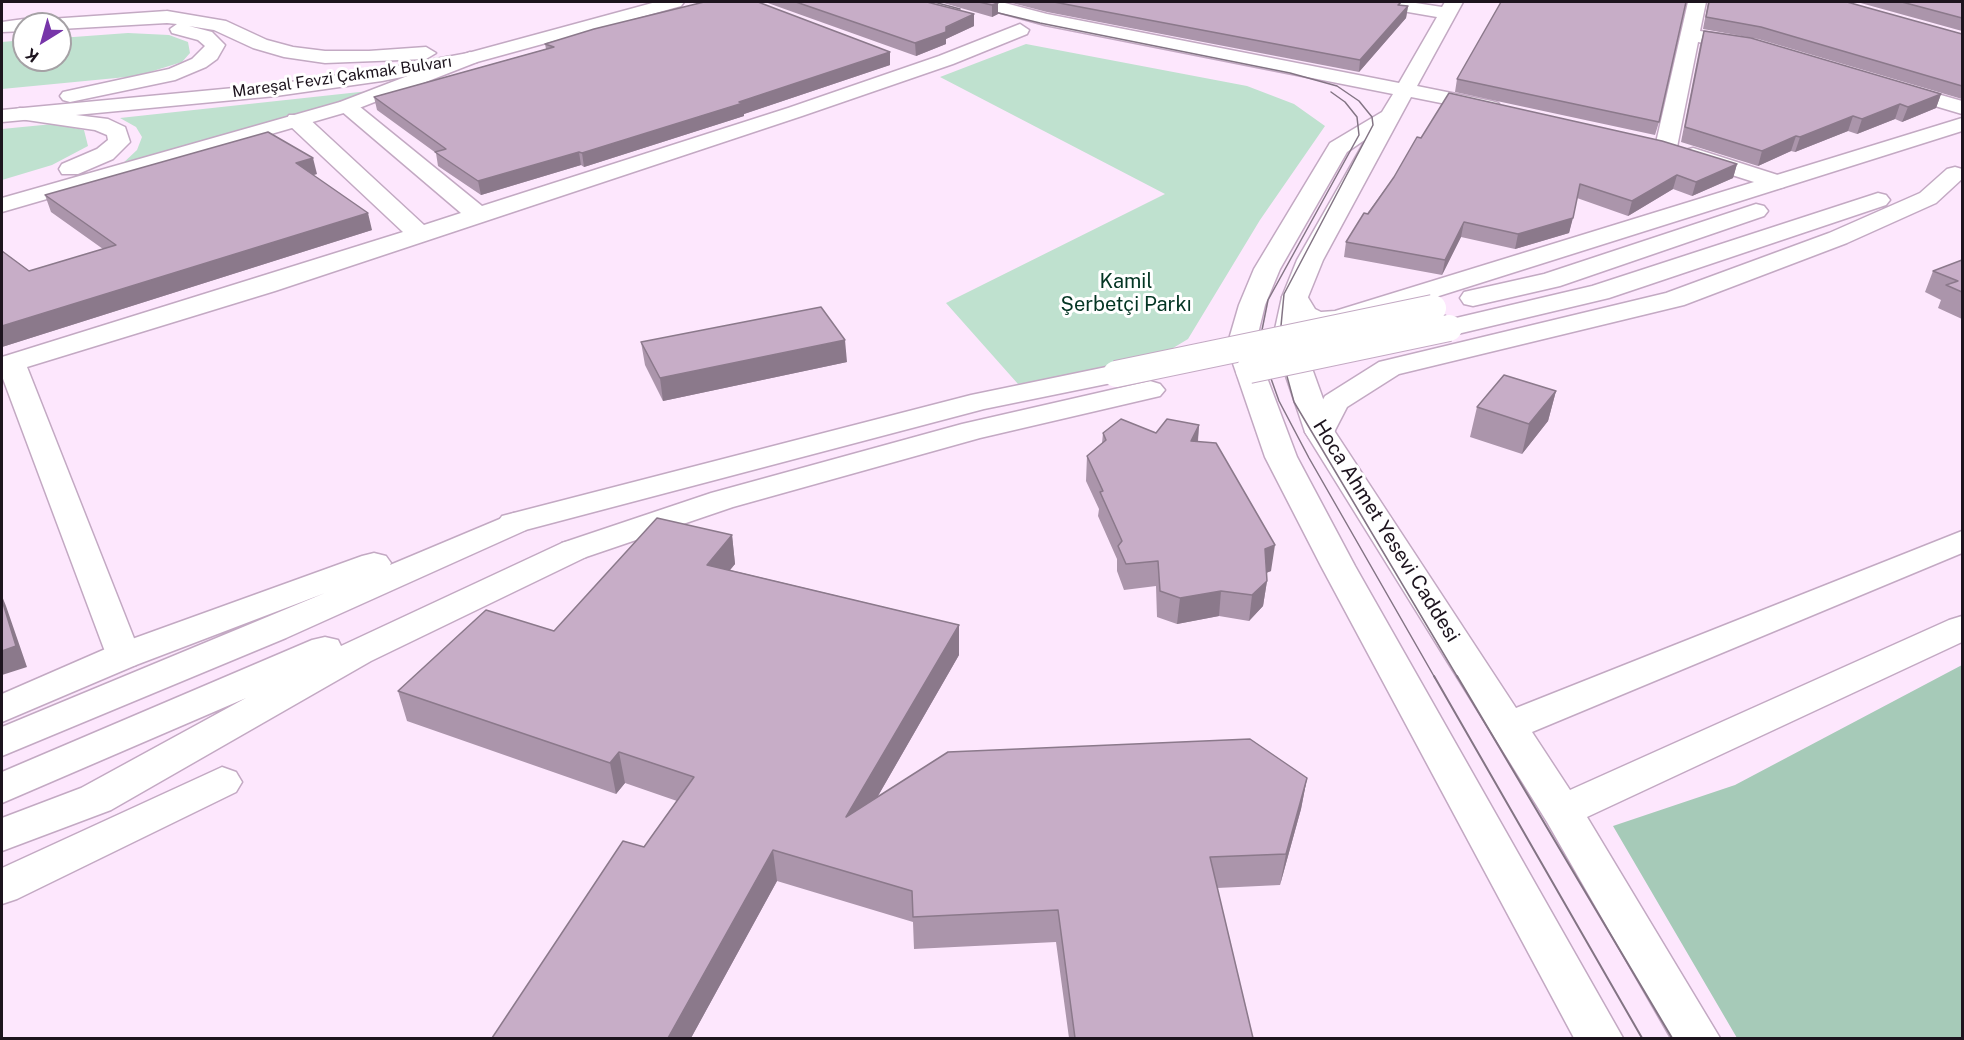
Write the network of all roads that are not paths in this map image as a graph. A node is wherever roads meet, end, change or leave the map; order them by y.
1 (626, 2) edge
2 (675, 2) edge
3 (982, 2) edge
4 (1378, 2) edge
5 (1697, 2) edge
6 (1065, 7) edge
7 (1450, 7) edge
8 (968, 17) edge
9 (1045, 19) junction
10 (72, 22) edge
11 (1020, 30) junction
12 (72, 32) edge
13 (1690, 35) junction
14 (1762, 48) edge
15 (426, 53) junction
16 (470, 58) junction
17 (1873, 82) edge
18 (70, 96) junction
19 (1398, 101) junction
20 (347, 106) junction
21 (1962, 108) edge
22 (8, 111) edge
23 (1516, 112) edge
24 (297, 120) junction
25 (1962, 124) edge
26 (1643, 141) edge
27 (1962, 141) edge
28 (1666, 147) junction
29 (1959, 173) edge
30 (1776, 182) junction
31 (2, 189) edge
32 (2, 204) edge
33 (479, 216) junction
34 (420, 235) junction
35 (1294, 297) junction
36 (1441, 318) junction
37 (6, 364) edge
38 (1320, 432) junction
39 (514, 523) junction
40 (1962, 542) edge
41 (574, 550) junction
42 (1962, 628) edge
43 (123, 656) junction
44 (2, 709) edge
45 (1509, 726) junction
46 (2, 742) edge
47 (222, 782) dead end
48 (2, 788) edge
49 (1562, 811) junction
50 (2, 835) edge
51 (2, 887) edge
52 (1599, 1038) edge
53 (1696, 1038) edge

1 - 15 main road, Mareşal Fevzi Çakmak Bulvarı
2 - 16 main road, Mareşal Fevzi Çakmak Bulvarı
3 - 9 main road
4 - 7 main road
5 - 13 main road
6 - 9 main road
7 - 19 main road, Hoca Ahmet Yesevi Caddesi
8 - 11 main road
9 - 19 main road
10 - 15 main road
11 - 19 main road
11 - 33 main road
12 - 18 main road
13 - 14 main road
13 - 28 main road
15 - 18 main road, Mareşal Fevzi Çakmak Bulvarı
16 - 20 main road
16 - 22 main road, Mareşal Fevzi Çakmak Bulvarı
17 - 21 main road
18 - 22 main road, Mareşal Fevzi Çakmak Bulvarı
19 - 23 main road
19 - 35 main road, Hoca Ahmet Yesevi Caddesi
19 - 52 main road
20 - 24 main road
20 - 33 main road
22 - 31 main road
24 - 32 main road
24 - 34 main road
25 - 30 main road
26 - 28 main road
27 - 36 main road
28 - 30 main road
29 - 36 main road
29 - 38 main road
30 - 35 main road
33 - 34 main road
34 - 37 main road
35 - 38 main road, Hoca Ahmet Yesevi Caddesi
36 - 39 main road, bridge
36 - 41 main road, bridge
37 - 43 main road
38 - 45 main road, Hoca Ahmet Yesevi Caddesi
39 - 43 main road
39 - 46 main road
40 - 45 main road
41 - 48 main road
41 - 50 main road
42 - 49 main road
43 - 44 main road
45 - 49 main road, Hoca Ahmet Yesevi Caddesi
47 - 51 main road
49 - 53 main road, Hoca Ahmet Yesevi Caddesi

